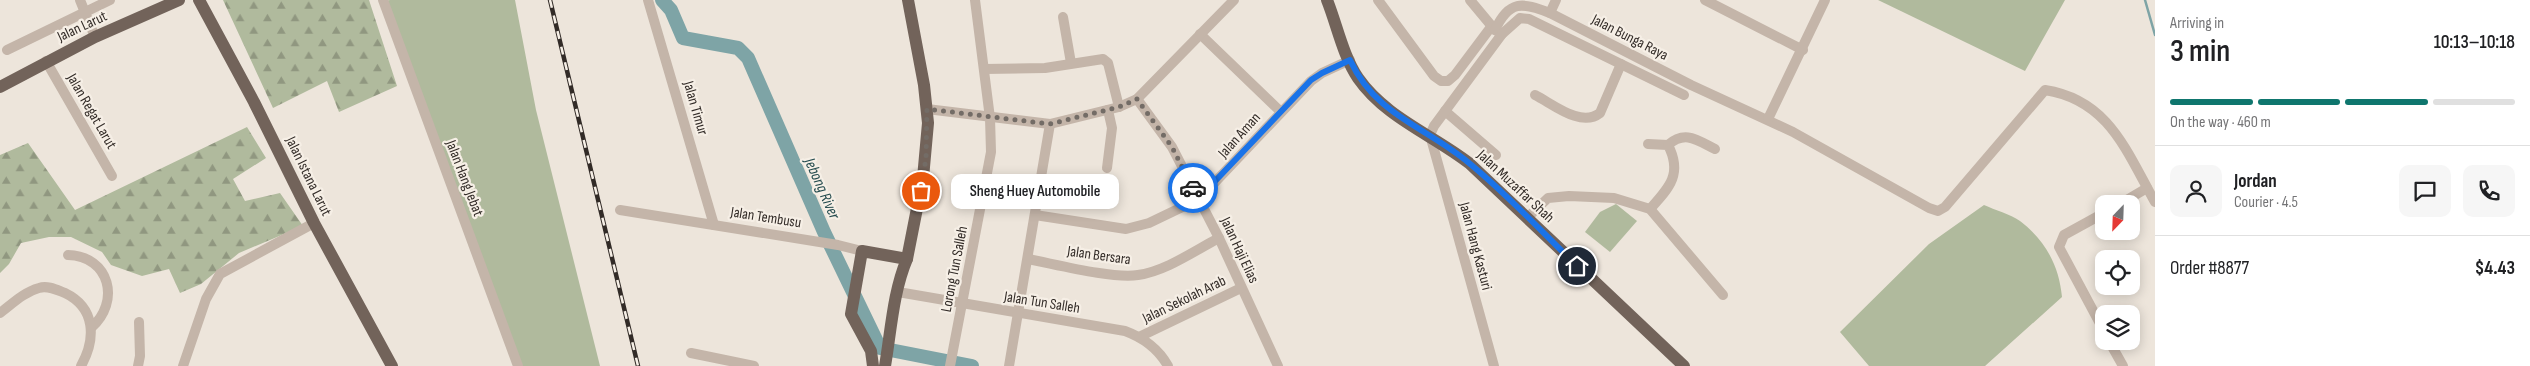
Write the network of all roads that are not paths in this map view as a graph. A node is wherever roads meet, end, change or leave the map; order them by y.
1 (80, 0) edge
2 (110, 0) edge
3 (179, 0) edge
4 (199, 0) edge
5 (383, 0) edge
6 (648, 0) edge
7 (908, 0) edge
8 (975, 0) edge
9 (1234, 0) edge
10 (1326, 0) edge
11 (1378, 0) edge
12 (1470, 0) edge
13 (1556, 0) edge
14 (1705, 0) edge
15 (1825, 0) edge
16 (86, 12) junction
17 (1550, 13) junction
18 (1063, 17) dead end
19 (1496, 30) junction
20 (1200, 34) junction
21 (95, 37) junction
22 (6, 50) dead end
23 (1803, 50) junction
24 (1350, 60) junction
25 (46, 61) junction
26 (1071, 63) junction
27 (1621, 64) junction
28 (984, 69) junction
29 (0, 87) edge
30 (1535, 95) dead end
31 (1684, 95) dead end
32 (1137, 99) junction
33 (1119, 107) junction
34 (927, 109) junction
35 (1108, 110) junction
36 (1445, 111) junction
37 (1281, 112) junction
38 (990, 118) junction
39 (1768, 119) junction
40 (1050, 124) junction
41 (1430, 135) junction
42 (1648, 144) dead end
43 (1668, 145) junction
44 (1715, 149) dead end
45 (1496, 155) dead end
46 (1107, 168) dead end
47 (112, 176) dead end
48 (2148, 188) junction
49 (2136, 195) edge
50 (1199, 198) junction
51 (2155, 202) edge
52 (1650, 209) junction
53 (620, 210) dead end
54 (1035, 215) junction
55 (2095, 217) edge
56 (1527, 218) junction
57 (314, 223) junction
58 (714, 225) junction
59 (1219, 238) junction
60 (862, 251) junction
61 (68, 255) dead end
62 (1028, 259) junction
63 (907, 260) junction
64 (1241, 288) junction
65 (902, 293) junction
66 (1723, 295) dead end
67 (962, 303) junction
68 (0, 313) edge
69 (1018, 314) junction
70 (2095, 315) edge
71 (139, 322) dead end
72 (91, 328) junction
73 (1139, 336) junction
74 (2114, 350) edge
75 (691, 354) dead end
76 (890, 363) edge
77 (1010, 364) edge
78 (81, 366) edge
79 (138, 366) edge
80 (183, 366) edge
81 (392, 366) edge
82 (518, 366) edge
83 (754, 366) edge
84 (873, 366) edge
85 (950, 366) edge
86 (1168, 366) edge
87 (1278, 366) edge
88 (1494, 366) edge
89 (1684, 366) edge
90 (2123, 366) edge

1 - 16 street
2 - 16 street
3 - 21 main road, Jalan Larut
4 - 57 main road, Jalan Istana Larut
5 - 82 street, Jalan Hang Jebat
6 - 58 street, Jalan Timur
7 - 34 main road
8 - 28 street, Lorong Tun Salleh
9 - 20 street
10 - 24 main road, Jalan Muzaffar Shah
11 - 19 street
12 - 19 street
13 - 17 street
14 - 23 street
15 - 23 street
16 - 21 street
16 - 22 street
17 - 19 street, Jalan Bunga Raya
17 - 39 street, Jalan Bunga Raya
18 - 26 street
19 - 27 street, Jalan Bunga Raya
19 - 36 street, Jalan Bunga Raya
20 - 32 street
20 - 37 street, Jalan Aman
21 - 25 main road, Jalan Larut
23 - 39 street
24 - 37 street, Jalan Aman
24 - 41 main road, Jalan Muzaffar Shah
25 - 29 main road, Jalan Larut
25 - 47 street, Jalan Regat Larut
26 - 28 street
26 - 33 street
27 - 30 street
27 - 31 street, Jalan Bunga Raya
28 - 38 street, Lorong Tun Salleh
32 - 33 street
32 - 50 street, Jalan Haji Elias
33 - 35 street
34 - 38 street
34 - 63 main road
35 - 40 street
35 - 46 street
36 - 41 street, Jalan Bunga Raya
36 - 45 street
37 - 50 street, Jalan Aman
38 - 40 street
38 - 67 street, Lorong Tun Salleh
39 - 48 street, Jalan Bunga Raya
40 - 54 street
41 - 56 main road, Jalan Muzaffar Shah
41 - 88 street, Jalan Hang Kasturi
42 - 43 street
43 - 44 street
43 - 52 street
48 - 49 street
48 - 51 street
50 - 54 street
50 - 59 street, Jalan Haji Elias
52 - 56 street
52 - 66 street
53 - 58 street, Jalan Tembusu
54 - 62 street
55 - 70 street
56 - 89 main road, Jalan Muzaffar Shah
57 - 80 street
57 - 81 main road, Jalan Istana Larut
58 - 60 street, Jalan Tembusu
59 - 62 street, Jalan Bersara
59 - 64 street, Jalan Haji Elias
60 - 63 main road, Jalan Tembusu
60 - 84 main road
61 - 72 street
62 - 69 street
63 - 65 main road
64 - 73 street, Jalan Sekolah Arab
64 - 87 street, Jalan Haji Elias
65 - 67 street, Jalan Tun Salleh
65 - 76 main road
67 - 69 street, Jalan Tun Salleh
67 - 85 street, Lorong Tun Salleh
68 - 72 street
69 - 73 street, Jalan Tun Salleh
69 - 77 street
71 - 79 street
72 - 78 street
73 - 86 street, Jalan Tun Salleh
74 - 90 street
75 - 83 street

